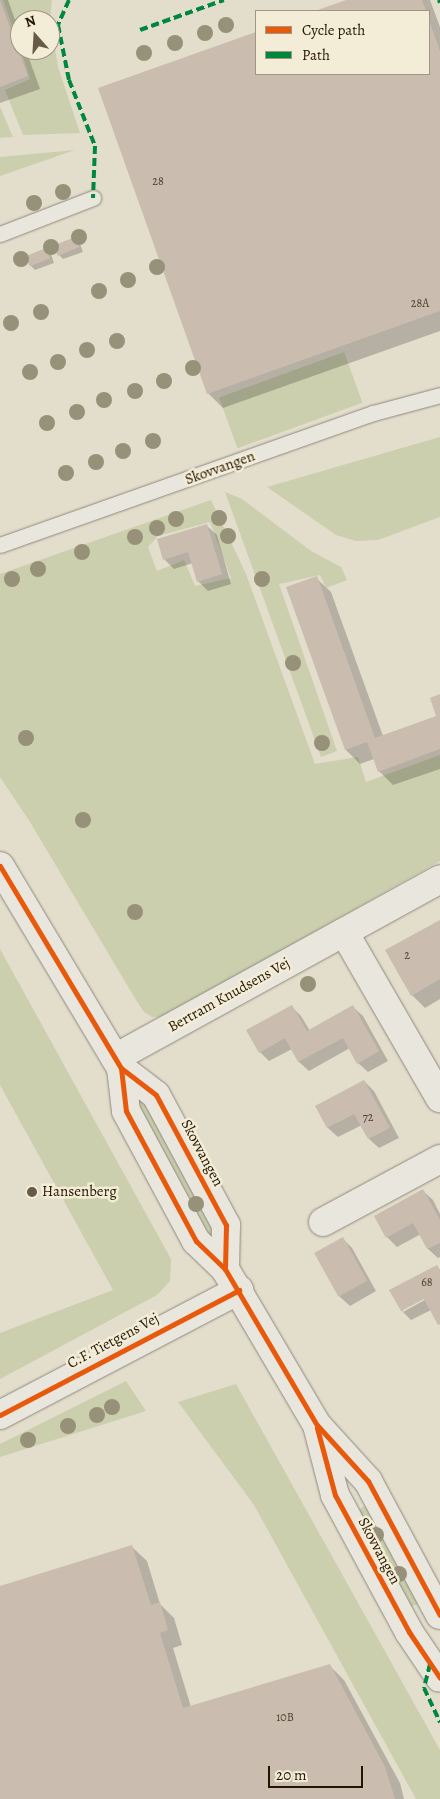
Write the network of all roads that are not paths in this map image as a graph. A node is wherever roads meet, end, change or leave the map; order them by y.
1 (93, 198) dead end
2 (0, 234) edge
3 (440, 395) edge
4 (0, 545) edge
5 (0, 866) edge
6 (440, 879) edge
7 (344, 932) junction
8 (118, 1063) junction
9 (440, 1096) edge
10 (440, 1159) edge
11 (323, 1222) dead end
12 (232, 1279) junction
13 (0, 1415) edge
14 (316, 1425) junction
15 (440, 1615) edge
16 (440, 1678) edge

1 - 2 lane
3 - 4 lane, Skovvangen
5 - 8 street, Skovvangen
6 - 7 street, Bertram Knudsens Vej
7 - 8 street, Bertram Knudsens Vej
7 - 9 street
8 - 12 street, Skovvangen
10 - 11 street
12 - 13 street, C.F. Tietgens Vej
12 - 14 street, Skovvangen
14 - 15 street, Skovvangen
14 - 16 street, Skovvangen

